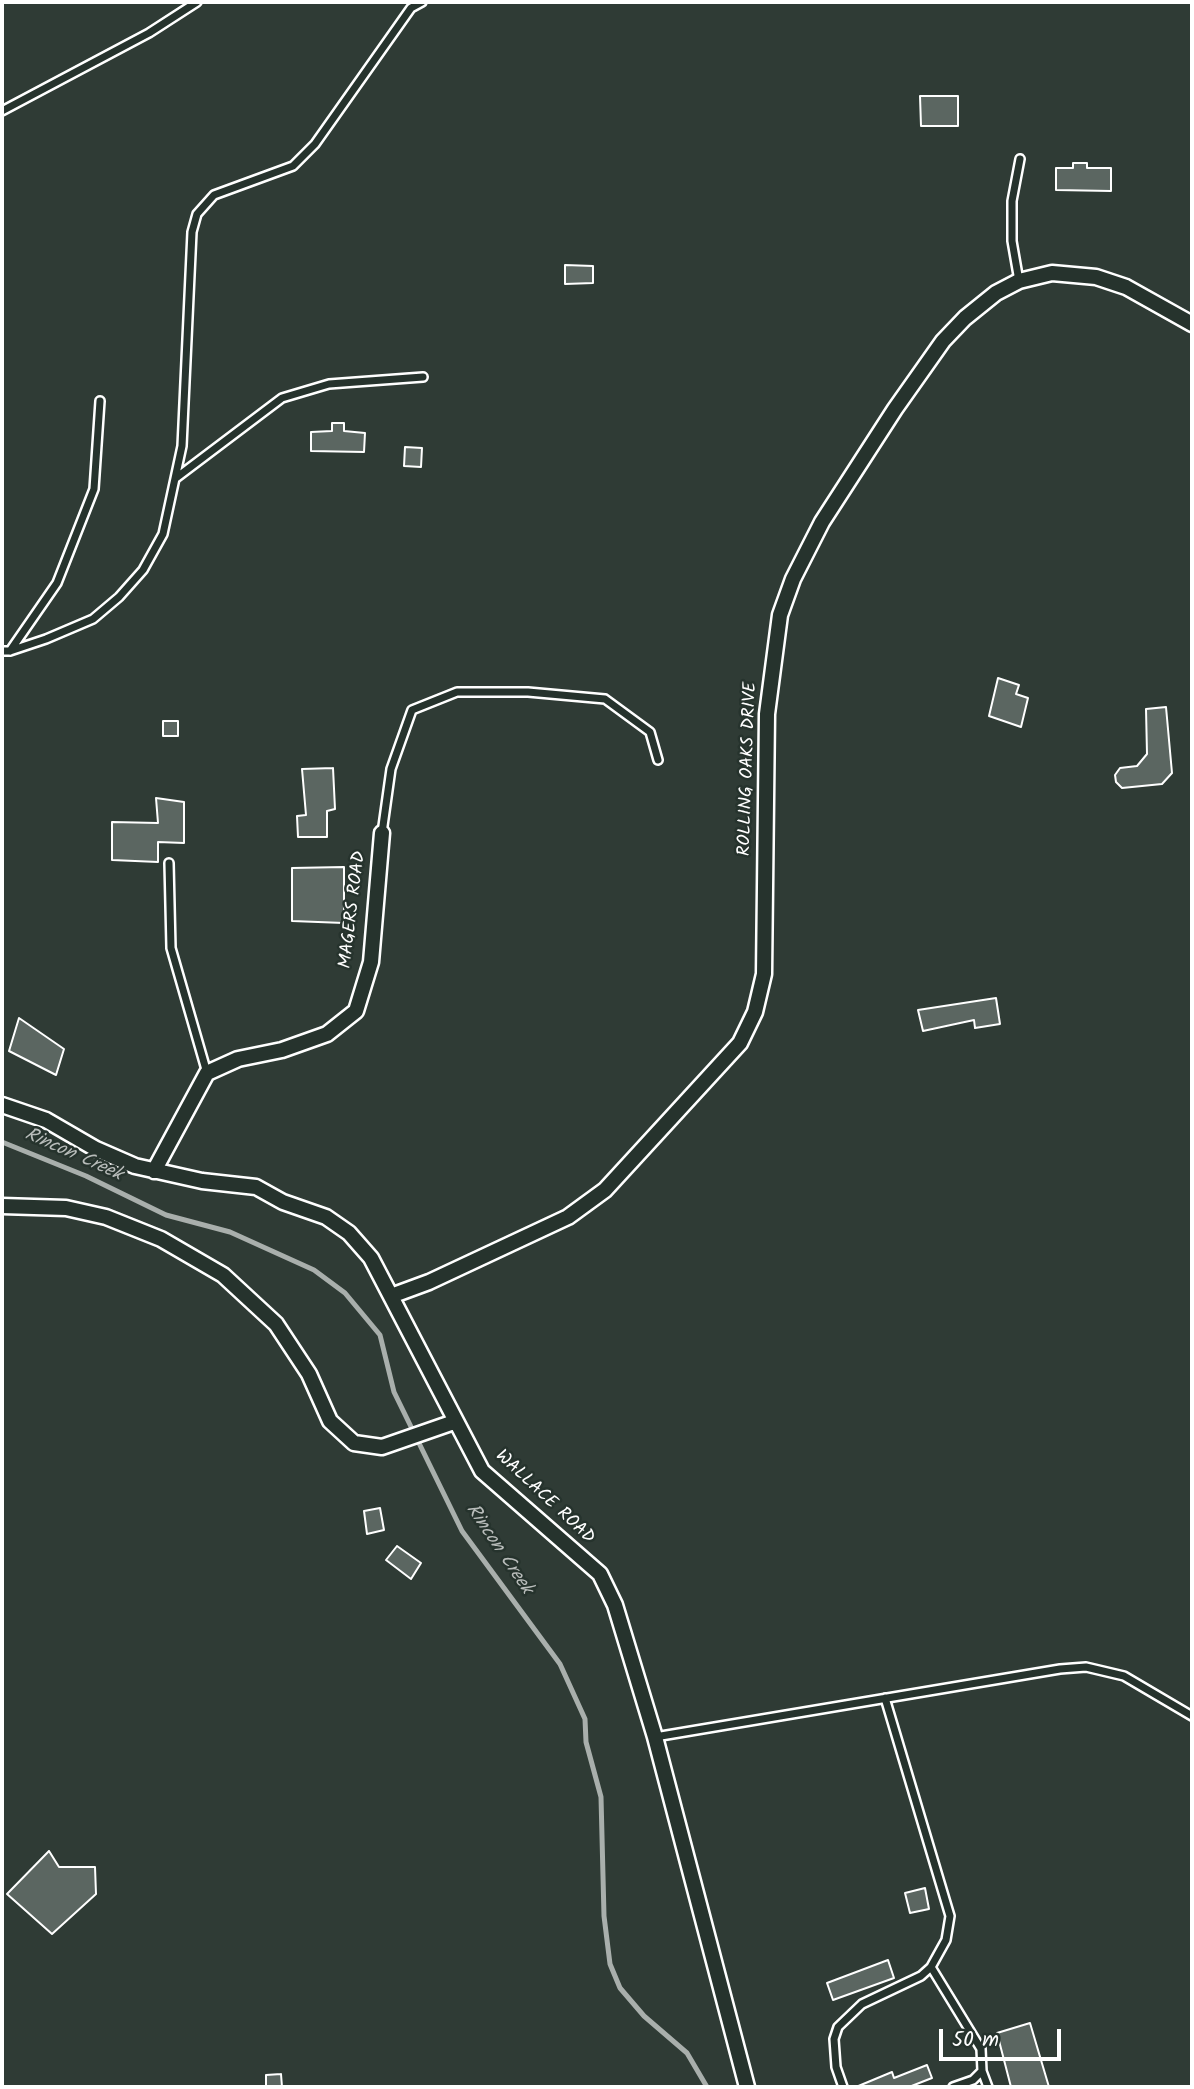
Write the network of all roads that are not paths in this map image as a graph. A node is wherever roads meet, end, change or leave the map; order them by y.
1 (197, 2) edge
2 (422, 2) edge
3 (2, 111) edge
4 (1020, 159) dead end
5 (1019, 281) junction
6 (1192, 324) edge
7 (423, 377) dead end
8 (100, 401) dead end
9 (175, 478) junction
10 (6, 651) edge
11 (658, 760) dead end
12 (382, 833) joint
13 (169, 863) dead end
14 (207, 1073) junction
15 (2, 1105) edge
16 (154, 1171) junction
17 (2, 1206) edge
18 (391, 1296) junction
19 (454, 1422) junction
20 (885, 1698) junction
21 (1192, 1716) edge
22 (654, 1737) junction
23 (931, 1967) junction
24 (982, 2071) junction
25 (747, 2087) edge
26 (843, 2087) edge
27 (953, 2087) edge
28 (988, 2087) edge

1 - 3 lane
2 - 9 lane
4 - 5 lane
5 - 6 street, ROLLING OAKS DRIVE
5 - 18 street, ROLLING OAKS DRIVE
7 - 9 lane
8 - 10 lane
9 - 10 lane
11 - 12 lane
12 - 14 street, MAGERS ROAD
13 - 14 lane
14 - 16 street
15 - 16 street, WALLACE ROAD
16 - 18 street, WALLACE ROAD
17 - 19 street
18 - 19 street, WALLACE ROAD
19 - 22 street, WALLACE ROAD
20 - 21 lane
20 - 22 lane
20 - 23 lane
22 - 25 street, WALLACE ROAD
23 - 24 lane
23 - 26 lane
24 - 27 lane
24 - 28 lane

